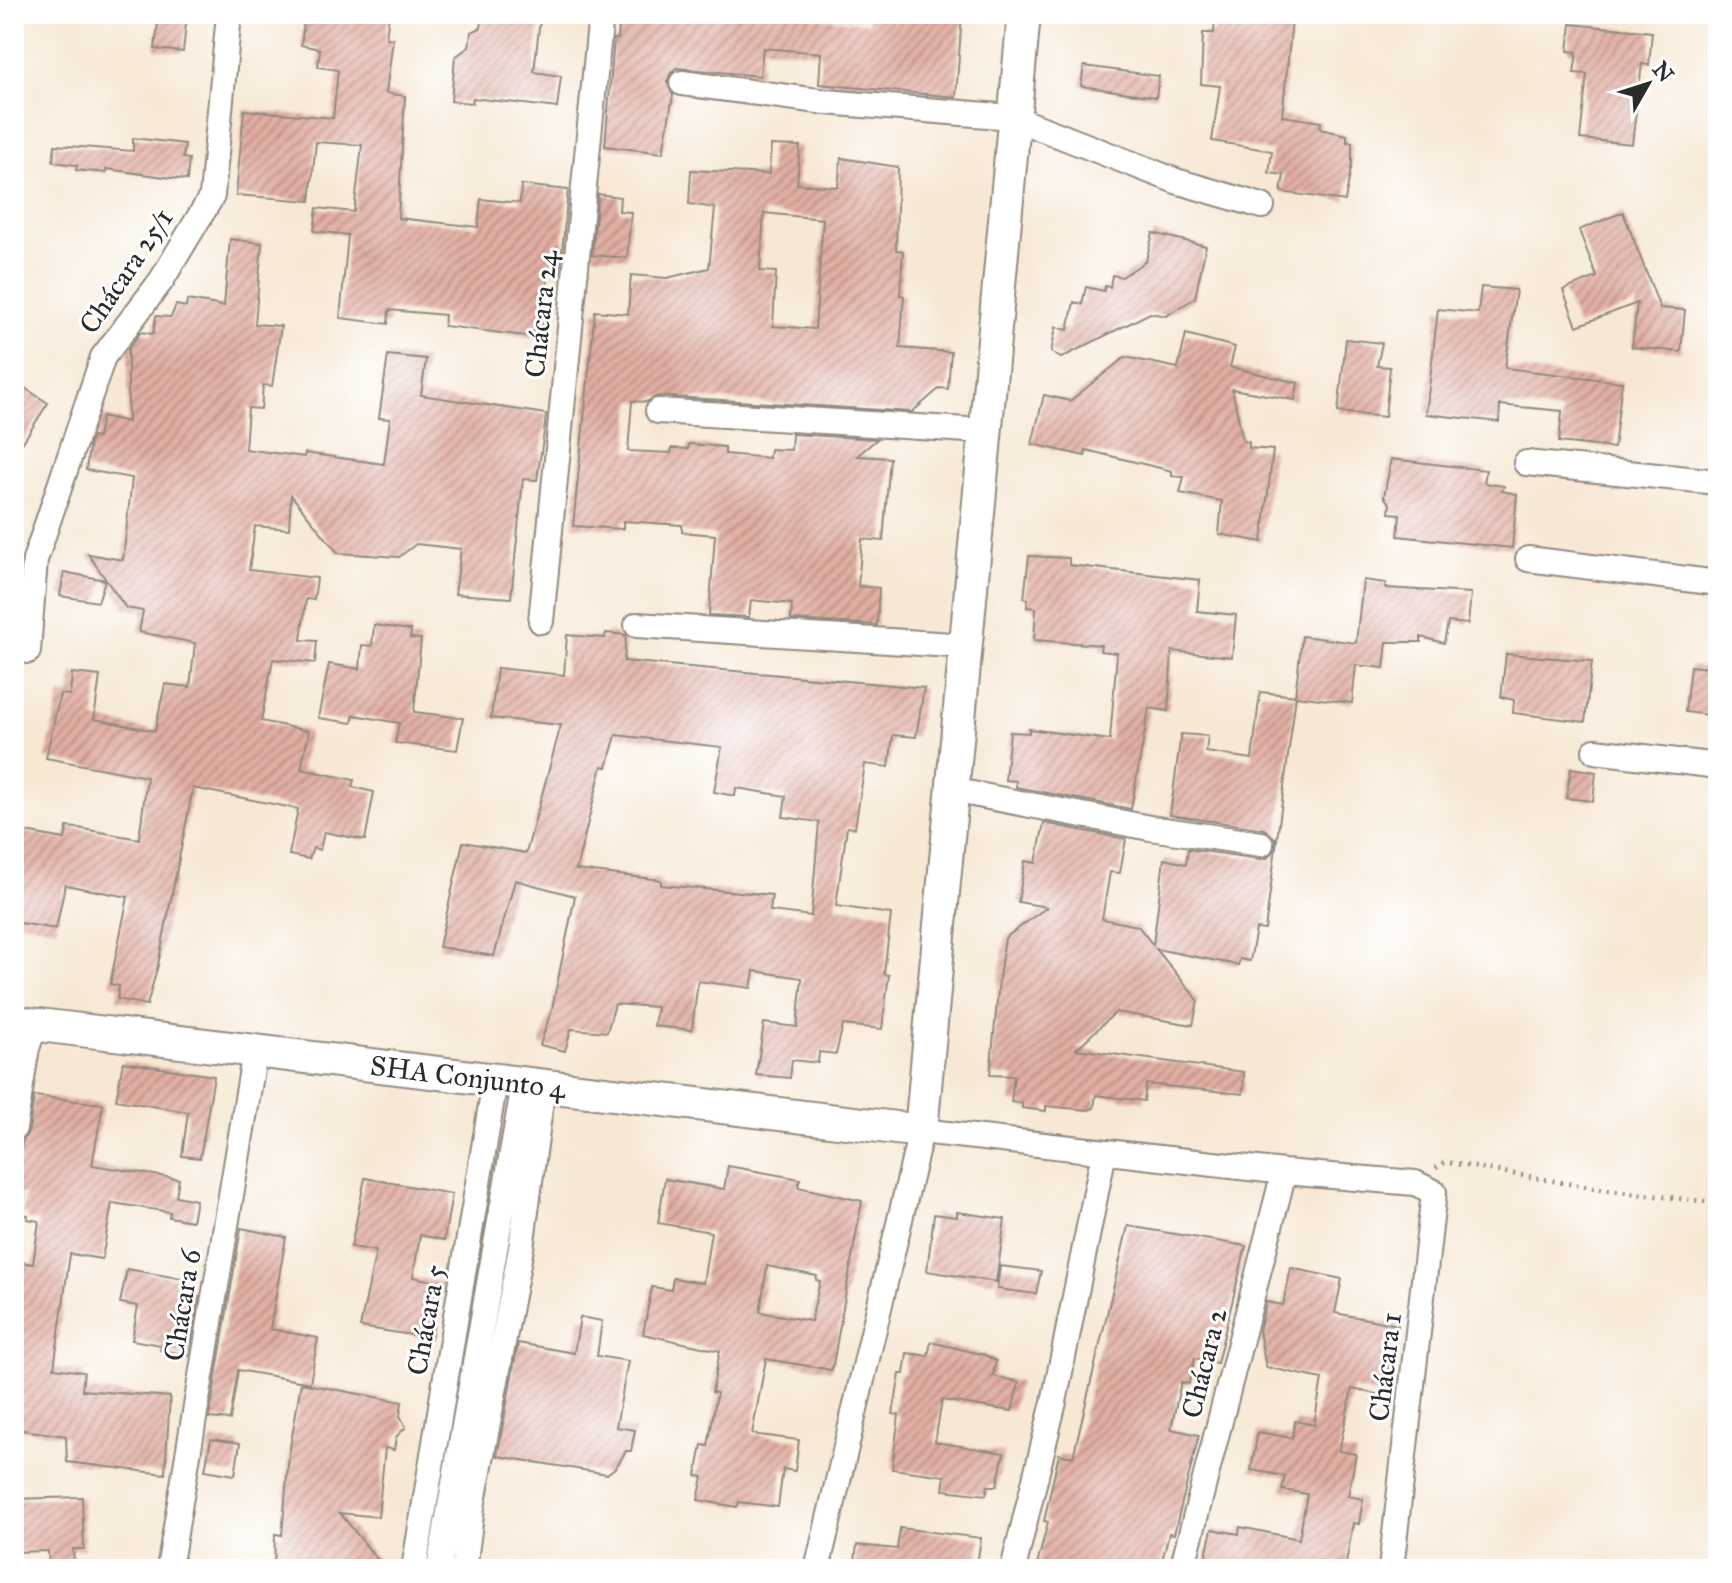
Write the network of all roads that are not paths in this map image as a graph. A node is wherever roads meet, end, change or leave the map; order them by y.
1 (229, 14) edge
2 (601, 14) edge
3 (1024, 14) edge
4 (682, 83) dead end
5 (1012, 117) junction
6 (1262, 206) dead end
7 (658, 411) dead end
8 (984, 431) junction
9 (1526, 463) dead end
10 (1718, 482) edge
11 (1528, 559) dead end
12 (1718, 583) edge
13 (541, 621) dead end
14 (637, 625) dead end
15 (968, 646) junction
16 (28, 651) dead end
17 (1595, 751) dead end
18 (1718, 766) edge
19 (952, 790) junction
20 (1261, 844) dead end
21 (24, 1023) edge
22 (255, 1051) junction
23 (521, 1084) junction
24 (14, 1128) edge
25 (921, 1131) junction
26 (1104, 1152) junction
27 (1284, 1172) junction
28 (818, 1565) dead end
29 (169, 1569) edge
30 (414, 1569) edge
31 (439, 1569) edge
32 (464, 1569) edge
33 (1013, 1569) edge
34 (1182, 1569) edge
35 (1391, 1569) edge

1 - 16 street, Chácara 25/1
2 - 13 street, Chácara 24
3 - 5 street
4 - 5 street
5 - 6 street
5 - 8 street
7 - 8 street
8 - 15 street
9 - 10 street
11 - 12 street
14 - 15 street
15 - 19 street
17 - 18 street
19 - 20 street
19 - 25 street
21 - 22 street, SHA Conjunto 4
21 - 24 street
22 - 23 street, SHA Conjunto 4
22 - 29 street, Chácara 6
23 - 25 street, SHA Conjunto 4
23 - 30 street, Chácara 5
23 - 31 street
23 - 32 street
25 - 26 street
25 - 28 street
26 - 27 street
26 - 33 street
27 - 34 street, Chácara 2
27 - 35 street, Chácara 1

